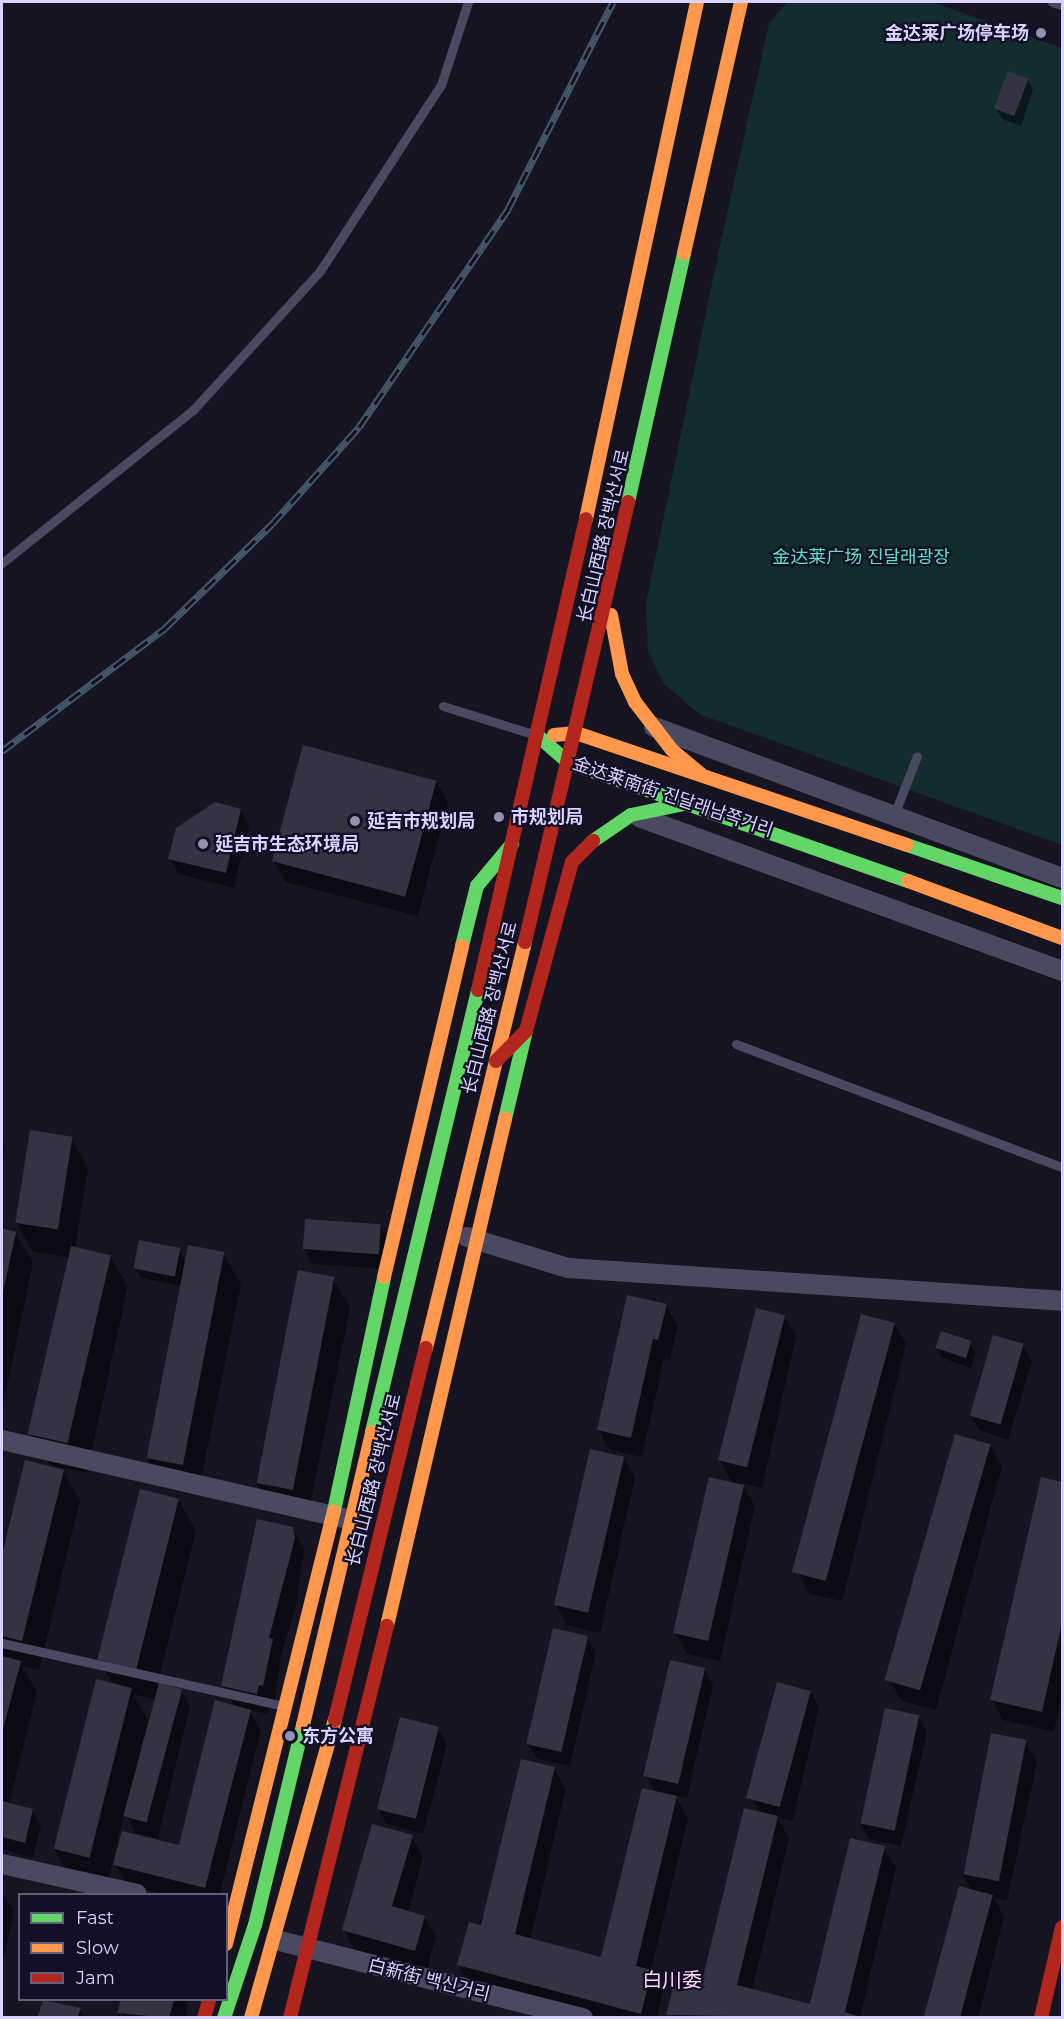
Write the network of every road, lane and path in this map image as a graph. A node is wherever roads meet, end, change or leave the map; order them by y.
1 (468, 2) edge
2 (697, 2) edge
3 (741, 2) edge
4 (1052, 2) edge
5 (1062, 5) edge
6 (2, 563) edge
7 (571, 590) junction
8 (608, 599) junction
9 (443, 706) dead end
10 (651, 726) junction
11 (576, 733) junction
12 (538, 736) junction
13 (917, 756) dead end
14 (570, 763) junction
15 (701, 774) junction
16 (693, 802) junction
17 (631, 815) junction
18 (894, 815) junction
19 (512, 844) junction
20 (1062, 878) edge
21 (1062, 898) edge
22 (1062, 938) edge
23 (1062, 971) edge
24 (526, 1031) junction
25 (736, 1044) dead end
26 (496, 1061) junction
27 (1062, 1167) edge
28 (453, 1232) junction
29 (479, 1241) junction
30 (1062, 1301) edge
31 (2, 1440) edge
32 (341, 1517) junction
33 (2, 1643) edge
34 (286, 1707) junction
35 (2, 1864) edge
36 (132, 1893) edge
37 (230, 1916) edge
38 (255, 1925) junction
39 (1062, 1927) edge
40 (276, 1940) junction
41 (308, 1950) junction
42 (209, 2001) edge
43 (204, 2018) edge
44 (224, 2018) edge
45 (251, 2018) edge
46 (290, 2018) edge
47 (583, 2018) edge
48 (1041, 2018) edge

1 - 6 lane
2 - 7 main road, 长白山西路 장백산서로
3 - 8 main road, 长白山西路 장백산서로
4 - 5 lane
7 - 8 main road
7 - 12 main road, 长白山西路 장백산서로
8 - 10 main road
8 - 11 main road, 长白山西路 장백산서로
9 - 12 lane
10 - 15 main road
10 - 18 street
11 - 12 main road, 金达莱南街 진달래남쪽거리
11 - 14 main road, 长白山西路 장백산서로
11 - 15 main road, 金达莱南街 진달래남쪽거리
12 - 14 main road, 金达莱南街 진달래남쪽거리
12 - 19 main road, 长白山西路 장백산서로
13 - 18 lane
14 - 16 main road, 金达莱南街 진달래남쪽거리
14 - 26 main road, 长白山西路 장백산서로
15 - 21 main road, 金达莱南街 진달래남쪽거리
16 - 17 main road
16 - 22 main road, 金达莱南街 진달래남쪽거리
17 - 23 street, 金达莱南街 진달래남쪽거리
17 - 24 main road
18 - 20 street
19 - 32 main road, 长白山西路 장백산서로
19 - 32 main road, 长白山西路 장백산서로
24 - 26 main road
24 - 29 main road
25 - 27 lane
26 - 28 main road, 长白山西路 장백산서로
28 - 29 street
28 - 40 main road, 长白山西路 장백산서로
29 - 30 street
29 - 41 main road
31 - 32 street
32 - 34 main road, 长白山西路 장백산서로
32 - 38 main road, 长白山西路 장백산서로
33 - 34 lane
34 - 37 main road, 长白山西路 장백산서로
35 - 36 street
37 - 38 street
38 - 44 main road, 长白山西路 장백산서로
39 - 48 main road
40 - 41 street, 白新街 백신거리
40 - 45 main road, 长白山西路 장백산서로
41 - 46 main road
41 - 47 street, 白新街 백신거리
42 - 43 main road

